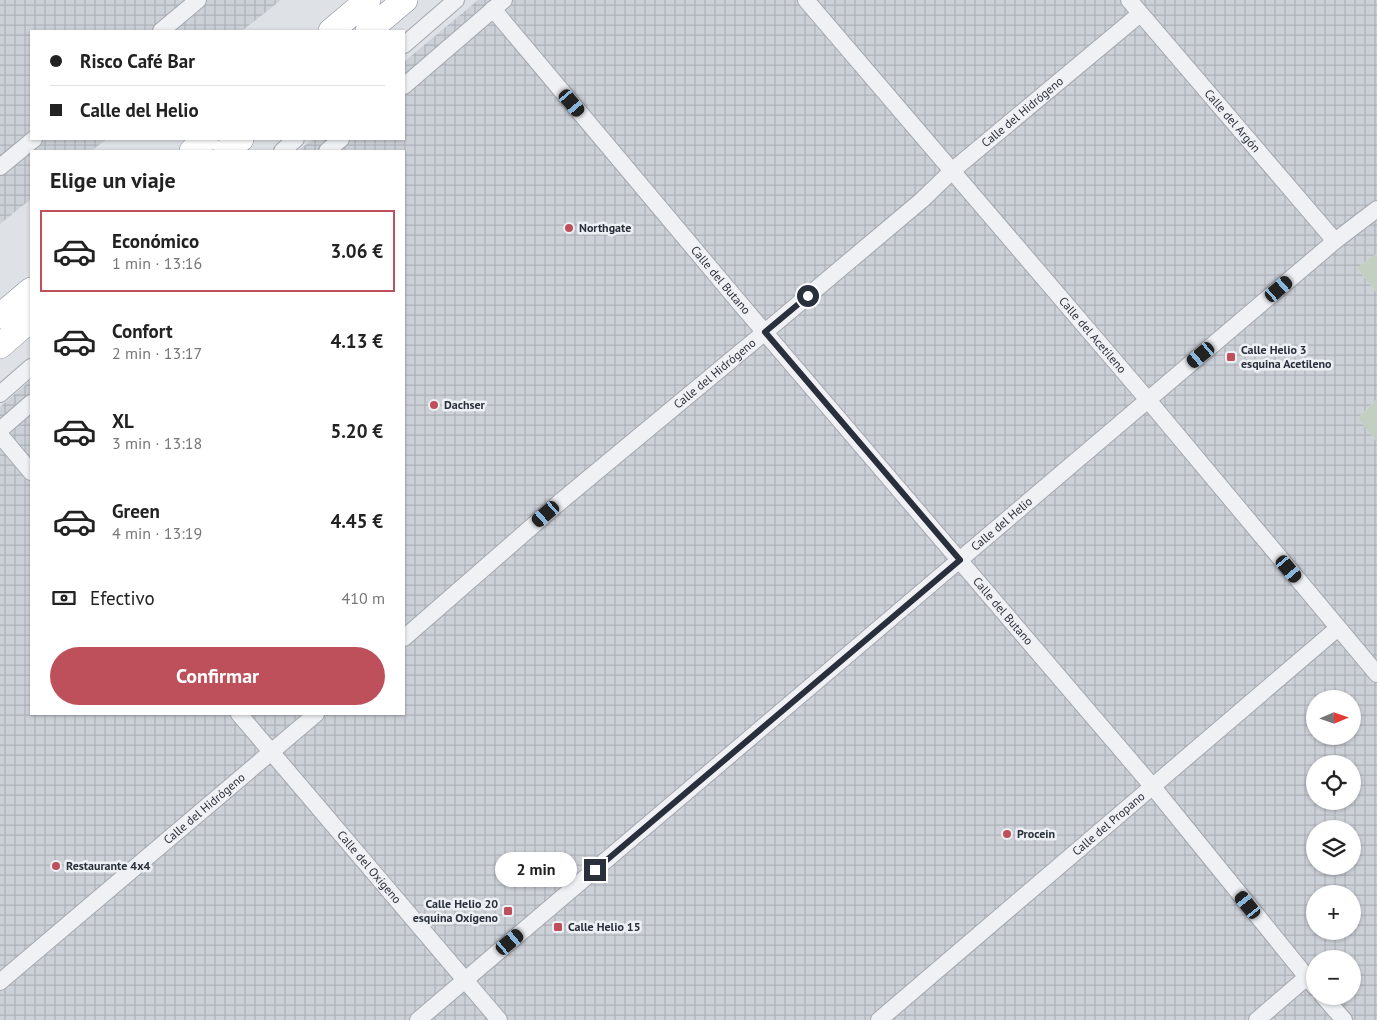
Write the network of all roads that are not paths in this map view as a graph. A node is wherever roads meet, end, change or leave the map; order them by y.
1 (198, 0) edge
2 (368, 0) edge
3 (405, 0) edge
4 (456, 0) edge
5 (806, 0) edge
6 (1129, 0) edge
7 (499, 5) edge
8 (1140, 14) junction
9 (162, 30) edge
10 (332, 30) edge
11 (369, 30) edge
12 (405, 44) edge
13 (405, 85) edge
14 (33, 140) edge
15 (205, 140) edge
16 (240, 140) edge
17 (295, 140) edge
18 (340, 140) edge
19 (193, 150) edge
20 (227, 150) edge
21 (283, 150) edge
22 (328, 150) edge
23 (0, 167) edge
24 (953, 170) junction
25 (1377, 209) edge
26 (1336, 241) junction
27 (30, 291) edge
28 (0, 316) edge
29 (30, 320) edge
30 (765, 332) junction
31 (0, 346) edge
32 (30, 368) edge
33 (0, 394) edge
34 (1148, 400) junction
35 (30, 404) edge
36 (0, 430) edge
37 (0, 436) edge
38 (30, 471) edge
39 (960, 560) junction
40 (1338, 628) junction
41 (405, 637) edge
42 (1377, 674) edge
43 (240, 715) edge
44 (315, 715) edge
45 (272, 751) junction
46 (1153, 787) junction
47 (1306, 976) edge
48 (465, 980) junction
49 (0, 982) edge
50 (1306, 985) edge
51 (1331, 1005) edge
52 (418, 1020) edge
53 (499, 1020) edge
54 (879, 1020) edge
55 (1256, 1020) edge
56 (1344, 1020) edge

1 - 9 street
2 - 10 highway
3 - 11 highway
4 - 12 street
5 - 24 street, Calle del Acetileno
6 - 8 street, Calle del Argón
7 - 13 street
7 - 30 street, Calle del Butano
8 - 24 street, Calle del Hidrógeno
8 - 26 street, Calle del Argón
14 - 23 street
15 - 19 highway
16 - 20 highway
17 - 21 street
18 - 22 street
24 - 30 street, Calle del Hidrógeno
24 - 34 street, Calle del Acetileno
25 - 26 street, Calle del Helio
26 - 34 street, Calle del Helio
27 - 28 highway
29 - 31 highway
30 - 39 street, Calle del Butano
30 - 41 street, Calle del Hidrógeno
32 - 33 street
34 - 39 street, Calle del Helio
34 - 40 street, Calle del Acetileno
35 - 36 street
37 - 38 street
39 - 46 street, Calle del Butano
39 - 48 street, Calle del Helio
40 - 42 street, Calle del Acetileno
40 - 46 street, Calle del Propano
43 - 45 street, Calle del Oxígeno
44 - 45 street, Calle del Hidrógeno
45 - 48 street, Calle del Oxígeno
45 - 49 street, Calle del Hidrógeno
46 - 47 street, Calle del Butano
46 - 54 street, Calle del Propano
48 - 52 street, Calle del Helio
48 - 53 street, Calle del Oxígeno
50 - 55 street
51 - 56 street

